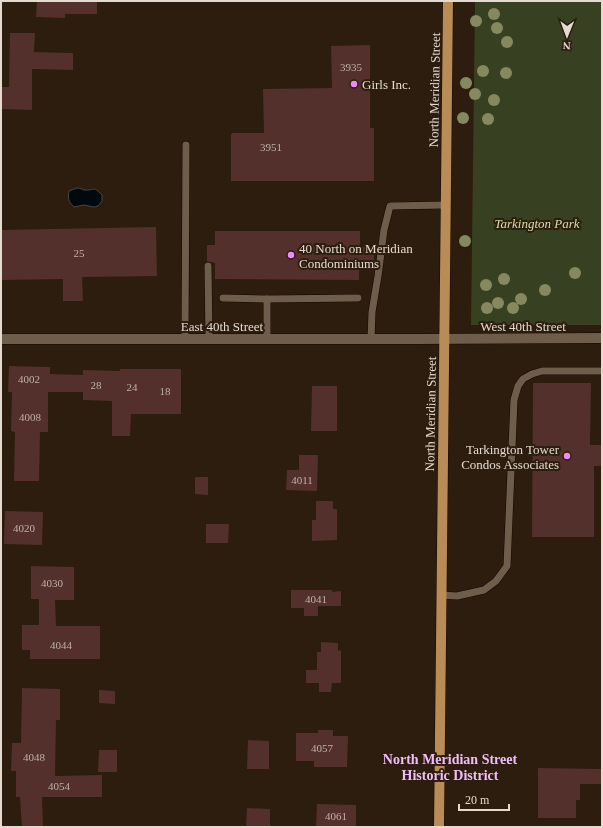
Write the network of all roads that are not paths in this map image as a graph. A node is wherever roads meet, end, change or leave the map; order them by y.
1 (448, 1) edge
2 (186, 145) dead end
3 (445, 206) junction
4 (208, 266) dead end
5 (223, 298) dead end
6 (358, 298) dead end
7 (267, 299) junction
8 (602, 338) edge
9 (1, 339) edge
10 (185, 339) junction
11 (209, 339) junction
12 (267, 339) junction
13 (371, 339) junction
14 (444, 339) junction
15 (602, 371) edge
16 (441, 595) junction
17 (438, 827) edge

1 - 3 main road, North Meridian Street
2 - 10 lane
3 - 13 lane
3 - 14 main road, North Meridian Street
4 - 11 lane
5 - 7 lane
6 - 7 lane
7 - 12 lane
8 - 14 street, West 40th Street
9 - 10 street, East 40th Street
10 - 11 street, East 40th Street
11 - 12 street, East 40th Street
12 - 13 street, East 40th Street
13 - 14 street, East 40th Street
14 - 16 main road, North Meridian Street
15 - 16 lane
16 - 17 main road, North Meridian Street

